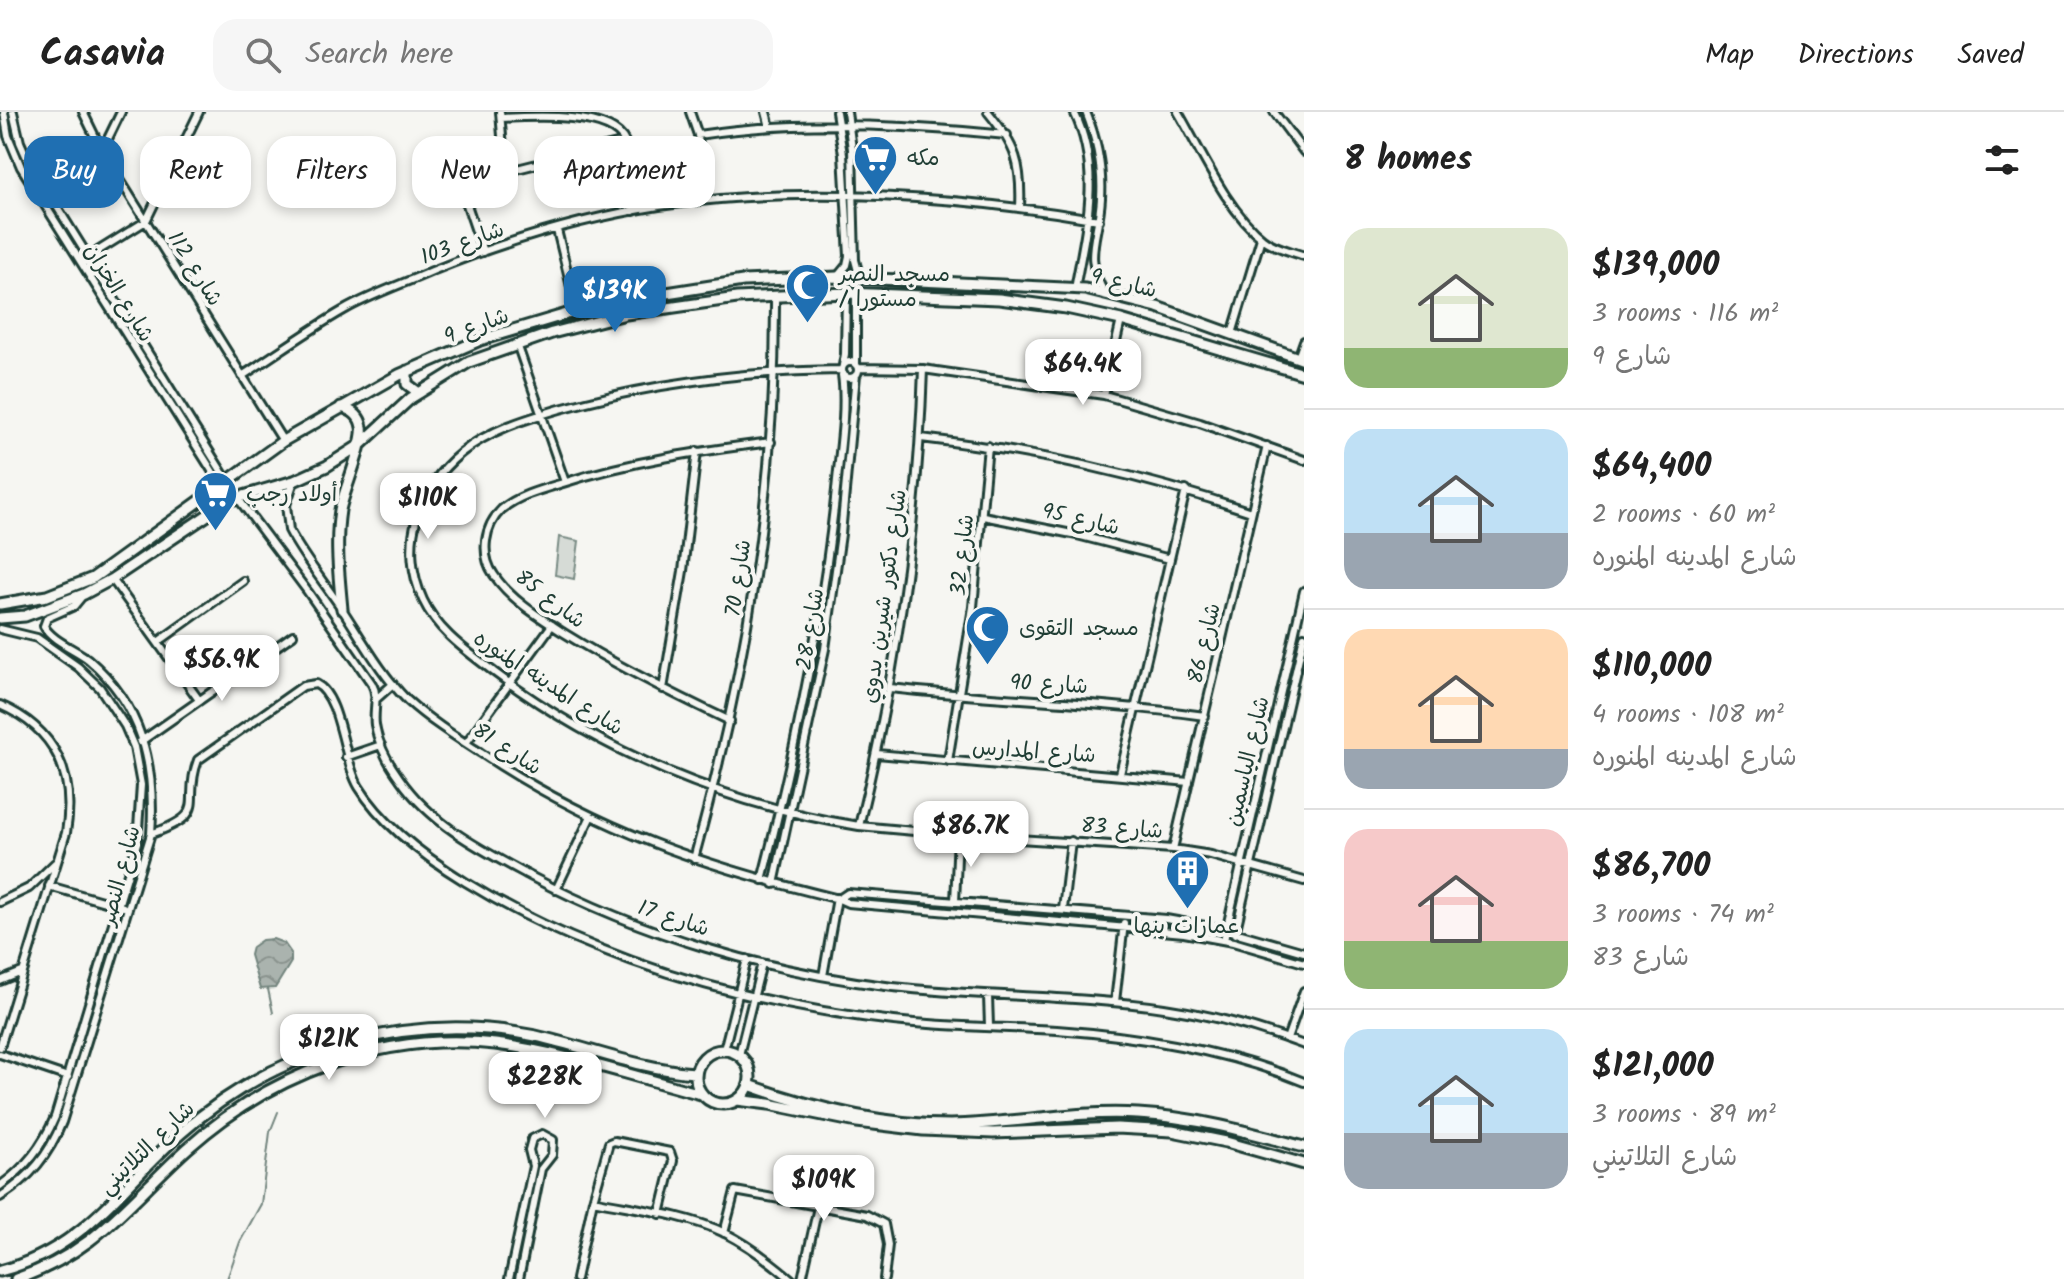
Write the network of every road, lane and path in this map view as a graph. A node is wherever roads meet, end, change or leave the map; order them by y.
1 (4, 112) edge
2 (13, 112) edge
3 (83, 112) edge
4 (121, 112) edge
5 (199, 112) edge
6 (690, 112) edge
7 (766, 112) edge
8 (836, 112) edge
9 (847, 112) edge
10 (988, 112) edge
11 (1074, 112) edge
12 (1086, 112) edge
13 (1178, 112) edge
14 (1274, 112) edge
15 (501, 115) edge
16 (839, 125) junction
17 (849, 125) junction
18 (770, 127) junction
19 (698, 135) joint
20 (1007, 135) junction
21 (95, 136) edge
22 (109, 136) edge
23 (502, 136) edge
24 (623, 136) edge
25 (1304, 152) edge
26 (124, 186) edge
27 (849, 197) junction
28 (715, 199) edge
29 (468, 208) edge
30 (634, 208) edge
31 (653, 208) edge
32 (1020, 208) junction
33 (634, 211) junction
34 (1087, 218) junction
35 (1099, 220) junction
36 (146, 221) junction
37 (557, 230) junction
38 (1261, 238) junction
39 (483, 252) junction
40 (1304, 256) edge
41 (88, 257) junction
42 (1092, 264) junction
43 (1079, 265) junction
44 (837, 277) junction
45 (865, 277) junction
46 (1040, 287) junction
47 (1072, 289) junction
48 (851, 293) junction
49 (111, 294) junction
50 (1105, 294) junction
51 (775, 296) junction
52 (103, 299) junction
53 (1037, 304) junction
54 (1066, 308) junction
55 (577, 311) junction
56 (1180, 315) junction
57 (1121, 320) junction
58 (1208, 325) junction
59 (1232, 334) junction
60 (1176, 335) junction
61 (1304, 341) edge
62 (1202, 342) junction
63 (517, 344) junction
64 (1301, 359) edge
65 (923, 369) junction
66 (842, 370) junction
67 (857, 370) junction
68 (407, 371) junction
69 (775, 371) junction
70 (1304, 374) edge
71 (242, 376) junction
72 (419, 393) junction
73 (1104, 395) junction
74 (341, 407) junction
75 (540, 415) junction
76 (921, 438) junction
77 (283, 441) junction
78 (771, 442) junction
79 (360, 445) junction
80 (988, 446) junction
81 (1267, 446) junction
82 (697, 451) junction
83 (1304, 460) edge
84 (294, 481) junction
85 (224, 482) junction
86 (565, 482) junction
87 (1186, 490) junction
88 (237, 497) junction
89 (1251, 512) junction
90 (983, 516) junction
91 (1170, 559) junction
92 (112, 579) junction
93 (243, 581) dead end
94 (323, 582) junction
95 (1304, 591) edge
96 (308, 592) junction
97 (84, 594) junction
98 (0, 604) edge
99 (342, 609) junction
100 (1302, 610) edge
101 (0, 618) edge
102 (552, 625) junction
103 (0, 629) edge
104 (48, 633) junction
105 (1294, 633) junction
106 (293, 635) dead end
107 (1304, 636) edge
108 (43, 641) junction
109 (158, 642) junction
110 (109, 681) junction
111 (509, 683) junction
112 (393, 684) junction
113 (808, 687) junction
114 (100, 688) junction
115 (890, 688) junction
116 (663, 689) junction
117 (818, 689) junction
118 (959, 696) junction
119 (199, 700) junction
120 (375, 700) junction
121 (0, 705) edge
122 (1135, 706) junction
123 (1205, 716) junction
124 (730, 721) junction
125 (143, 740) junction
126 (466, 743) junction
127 (381, 745) junction
128 (134, 747) junction
129 (877, 754) junction
130 (346, 757) junction
131 (1265, 758) junction
132 (1276, 760) junction
133 (948, 761) junction
134 (1120, 774) junction
135 (1189, 782) junction
136 (713, 789) junction
137 (780, 810) junction
138 (791, 812) junction
139 (590, 818) junction
140 (859, 826) junction
141 (151, 834) junction
142 (958, 835) junction
143 (1071, 841) junction
144 (1173, 849) junction
145 (694, 859) junction
146 (57, 860) junction
147 (1241, 863) junction
148 (1251, 865) junction
149 (762, 880) junction
150 (1304, 881) edge
151 (774, 884) junction
152 (49, 886) junction
153 (556, 890) junction
154 (838, 898) junction
155 (0, 902) edge
156 (955, 902) junction
157 (1002, 905) junction
158 (119, 906) junction
159 (131, 907) junction
160 (1063, 909) junction
161 (1002, 916) junction
162 (1125, 916) junction
163 (1124, 927) junction
164 (1227, 930) junction
165 (1235, 932) junction
166 (1224, 940) junction
167 (1233, 942) junction
168 (1304, 952) edge
169 (747, 959) junction
170 (762, 963) junction
171 (1304, 963) edge
172 (22, 972) junction
173 (823, 976) junction
174 (0, 981) edge
175 (1304, 991) edge
176 (739, 992) junction
177 (755, 995) junction
178 (988, 996) junction
179 (1115, 1002) junction
180 (989, 1026) junction
181 (1287, 1039) junction
182 (1304, 1045) edge
183 (0, 1047) edge
184 (724, 1050) junction
185 (0, 1054) edge
186 (739, 1055) junction
187 (695, 1073) junction
188 (72, 1078) junction
189 (1304, 1082) edge
190 (749, 1085) junction
191 (701, 1094) junction
192 (737, 1100) junction
193 (1304, 1147) edge
194 (1304, 1164) edge
195 (0, 1186) edge
196 (0, 1197) edge
197 (593, 1200) junction
198 (818, 1207) junction
199 (660, 1214) junction
200 (724, 1233) junction
201 (0, 1271) edge
202 (16, 1279) edge
203 (509, 1279) edge
204 (519, 1279) edge
205 (577, 1279) edge
206 (791, 1279) edge
207 (802, 1279) edge
208 (884, 1279) edge

1 - 52 street, شارع الخزان
2 - 41 street, شارع الخزان
3 - 21 street, شارع 112
4 - 22 street
5 - 36 street
6 - 19 street
7 - 18 street
8 - 16 street
9 - 17 street
10 - 20 street
11 - 34 street
12 - 35 street
13 - 38 street
14 - 25 street
15 - 23 street
15 - 24 street
16 - 17 street
16 - 18 street
16 - 27 street
17 - 20 street
17 - 27 street
18 - 19 street
20 - 32 street
26 - 36 street, شارع 112
27 - 28 street, شارع 103
27 - 32 street, شارع 103
27 - 44 street
27 - 45 street
29 - 39 street
30 - 33 street
31 - 33 street, شارع 103
32 - 34 street, شارع 103
33 - 37 street, شارع 103
34 - 35 street, شارع 103
34 - 43 street
35 - 42 street
36 - 41 street
36 - 71 street, شارع 112
37 - 39 street, شارع 103
37 - 55 street
38 - 40 street
38 - 59 street
39 - 71 street, شارع 103
41 - 49 street, شارع الخزان
42 - 43 street
42 - 50 street
43 - 47 street
44 - 45 main road, شارع 9
44 - 55 main road, شارع 9
45 - 46 main road, شارع 9
46 - 47 main road, شارع 9
46 - 53 main road
47 - 50 main road, شارع 9
47 - 54 main road
48 - 51 main road, شارع 9
48 - 53 main road, شارع 9
48 - 66 street, شارع 28
48 - 67 street, شارع 28
49 - 52 street
49 - 85 street, شارع الخزان
50 - 56 main road, شارع 9
51 - 63 main road, شارع 9
51 - 69 street, شارع 70
52 - 85 street, شارع الخزان
53 - 54 main road, شارع 9
54 - 57 main road, شارع 9
55 - 68 main road, شارع 9
56 - 58 main road, شارع 9
56 - 60 main road
57 - 60 main road, شارع 9
57 - 73 street
58 - 59 main road, شارع 9
58 - 62 main road
59 - 64 main road, شارع 9
60 - 62 main road, شارع 9
61 - 64 street
62 - 70 main road, شارع 9
63 - 72 main road, شارع 9
63 - 75 street
65 - 67 street
65 - 73 street
65 - 76 street, شارع دكتور شيرين بدوي
66 - 67 street
66 - 67 street
66 - 69 street, شارع المدينه المنوره
66 - 113 street, شارع 28
67 - 117 street, شارع 28
68 - 72 main road
68 - 74 main road, شارع 9
69 - 75 street, شارع المدينه المنوره
69 - 78 street, شارع 70
71 - 77 street, شارع 112
72 - 79 main road, شارع 9
73 - 81 street
74 - 77 main road, شارع 9
74 - 79 main road
75 - 86 street
75 - 111 street, شارع المدينه المنوره
76 - 80 street
76 - 115 street, شارع دكتور شيرين بدوي
77 - 85 main road, شارع 9
78 - 82 street, شارع 85
78 - 124 street, شارع 70
79 - 84 main road, شارع 9
79 - 99 main road
80 - 87 street
80 - 90 street, شارع 32
81 - 83 street
81 - 89 street, شارع 86
82 - 86 street, شارع 85
82 - 116 street
84 - 88 main road, شارع 9
84 - 94 street, شارع 81
85 - 98 main road, شارع 9
86 - 102 street, شارع 85
87 - 89 street
87 - 91 street
88 - 92 main road, شارع 9
88 - 96 street, شارع 17
89 - 123 street, شارع 86
90 - 91 street, شارع 95
90 - 118 street, شارع 32
91 - 122 street
92 - 97 main road, شارع 9
92 - 109 street
93 - 109 street
94 - 96 street
94 - 99 street, شارع 81
95 - 100 street, شارع الياسمين
96 - 120 street, شارع 17
97 - 101 main road, شارع 9
97 - 104 street
99 - 112 street, شارع 81
100 - 105 street, شارع الياسمين
102 - 111 street
102 - 116 street, شارع 85
103 - 108 street, شارع النصر
104 - 108 street
104 - 110 street, شارع النصر
105 - 107 street
105 - 131 street, شارع الياسمين
106 - 119 street
107 - 132 street, شارع الياسمين
108 - 114 street, شارع النصر
109 - 119 street
110 - 114 street
110 - 125 street, شارع النصر
111 - 126 street
111 - 136 street, شارع المدينه المنوره
112 - 120 street
112 - 126 street, شارع 81
113 - 117 street
113 - 137 street, شارع 28
114 - 128 street, شارع النصر
115 - 118 street, شارع 90
115 - 129 street, شارع دكتور شيرين بدوي
116 - 124 street, شارع 85
117 - 138 street, شارع 28
118 - 122 street, شارع 90
118 - 133 street, شارع 32
119 - 125 street
120 - 127 street, شارع 17
121 - 146 street
122 - 123 street, شارع 90
122 - 134 street
123 - 135 street, شارع 86
124 - 136 street, شارع 70
125 - 128 street
125 - 141 street, شارع النصر
126 - 139 street, شارع 81
127 - 130 street
127 - 153 street, شارع 17
128 - 158 street, شارع النصر
129 - 133 street, شارع المدارس
129 - 140 street, شارع دكتور شيرين بدوي
130 - 141 street
130 - 176 street
131 - 132 street
131 - 147 street, شارع الياسمين
132 - 148 street, شارع الياسمين
133 - 134 street, شارع المدارس
134 - 135 street, شارع المدارس
135 - 144 street, شارع 86
136 - 137 street, شارع المدينه المنوره
136 - 145 street, شارع 70
137 - 138 street, شارع المدينه المنوره
137 - 149 street, شارع 28
138 - 140 street, شارع 83
138 - 151 street, شارع 28
139 - 145 street, شارع 81
139 - 153 street
140 - 142 street, شارع 83
141 - 159 street, شارع النصر
142 - 143 street, شارع 83
142 - 156 street
143 - 144 street, شارع 83
143 - 160 street
144 - 147 street, شارع 83
145 - 149 street, شارع 81
146 - 152 street
146 - 155 street
147 - 148 street, شارع 83
147 - 164 street, شارع الياسمين
148 - 150 street, شارع 83
148 - 165 street, شارع الياسمين
149 - 151 street, شارع 81
151 - 154 street, شارع 81
152 - 158 street
152 - 172 street
153 - 169 street, شارع 17
154 - 156 street, شارع 81
154 - 161 street, شارع 81
154 - 173 street
156 - 157 street, شارع 81
157 - 160 street, شارع 81
157 - 161 street
158 - 159 street
158 - 188 street, شارع النصر
159 - 188 street, شارع النصر
160 - 162 street, شارع 81
161 - 163 street, شارع 81
162 - 163 street
162 - 164 street, شارع 81
163 - 166 street, شارع 81
163 - 179 street
164 - 165 street, شارع 81
164 - 166 street, شارع الياسمين
165 - 167 street, شارع الياسمين
165 - 168 street, شارع 81
166 - 167 street, شارع 81
167 - 171 street, شارع 81
169 - 170 street, شارع 17
169 - 176 street
170 - 173 street, شارع 17
170 - 177 street
172 - 174 street
172 - 183 street
173 - 178 street, شارع 17
175 - 181 street
176 - 177 street
176 - 184 street
177 - 180 street
177 - 186 street
178 - 179 street, شارع 17
178 - 180 street
179 - 181 street, شارع 17
180 - 189 street
181 - 182 street, شارع 17
184 - 186 main road
184 - 187 main road
185 - 188 street
186 - 190 main road
187 - 191 main road
187 - 201 main road, شارع التلاتيني
188 - 195 street
188 - 196 street
190 - 192 main road
190 - 193 main road
191 - 192 main road
191 - 202 main road, شارع التلاتيني
192 - 194 main road
197 - 199 street
197 - 199 street
197 - 205 street
198 - 200 street
198 - 207 street
198 - 208 street
199 - 200 street
200 - 206 street
203 - 204 street

